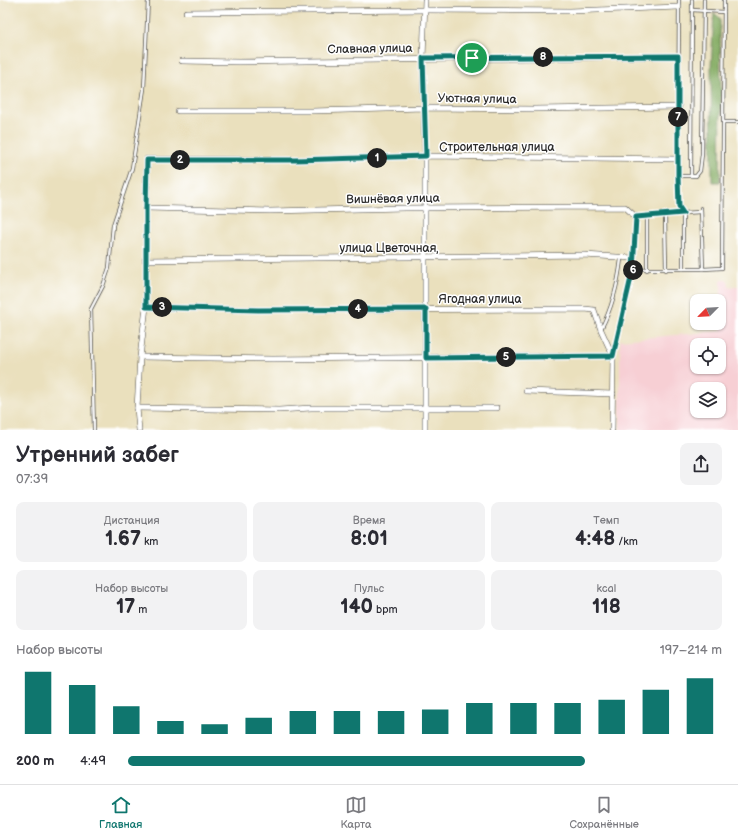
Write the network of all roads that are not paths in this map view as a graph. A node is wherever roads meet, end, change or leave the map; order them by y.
1 (148, 0) edge
2 (425, 0) edge
3 (679, 0) edge
4 (692, 0) edge
5 (704, 0) edge
6 (724, 0) edge
7 (679, 7) junction
8 (426, 10) junction
9 (692, 10) junction
10 (703, 10) junction
11 (186, 12) dead end
12 (724, 12) junction
13 (678, 56) junction
14 (423, 58) junction
15 (182, 61) dead end
16 (679, 107) junction
17 (424, 108) junction
18 (178, 111) dead end
19 (723, 122) junction
20 (738, 122) edge
21 (426, 156) junction
22 (678, 159) junction
23 (678, 176) junction
24 (691, 176) junction
25 (146, 208) junction
26 (425, 208) junction
27 (701, 208) dead end
28 (701, 212) junction
29 (683, 213) junction
30 (665, 214) junction
31 (647, 215) junction
32 (636, 217) junction
33 (619, 257) junction
34 (424, 258) junction
35 (633, 258) junction
36 (145, 260) junction
37 (633, 269) junction
38 (684, 269) junction
39 (703, 269) junction
40 (647, 270) junction
41 (666, 270) junction
42 (146, 307) junction
43 (426, 309) junction
44 (601, 330) junction
45 (613, 356) junction
46 (140, 357) junction
47 (426, 358) junction
48 (526, 391) dead end
49 (613, 394) junction
50 (137, 408) junction
51 (425, 408) junction
52 (497, 408) dead end
53 (94, 430) edge
54 (139, 430) edge
55 (425, 430) edge
56 (612, 430) edge

1 - 53 lane
2 - 8 street
3 - 7 lane
4 - 9 lane
5 - 10 lane
6 - 12 lane
7 - 8 street
7 - 13 lane
8 - 11 street
8 - 14 street
9 - 10 lane
9 - 24 lane
10 - 12 lane
10 - 24 lane
12 - 19 lane
13 - 14 street, Славная улица
13 - 16 lane
14 - 15 street, Славная улица
14 - 17 street
16 - 17 street, Уютная улица
16 - 22 lane
17 - 18 street, Уютная улица
17 - 21 street
19 - 20 lane
19 - 39 lane
21 - 22 street, Строительная улица
21 - 25 street, Строительная улица
21 - 26 street
22 - 23 lane
23 - 24 lane
23 - 29 lane
25 - 26 street, Вишнёвая улица
25 - 36 street
26 - 32 street, Вишнёвая улица
26 - 34 street
27 - 28 lane
28 - 29 lane
28 - 39 lane
29 - 30 lane
29 - 38 lane
30 - 31 lane
30 - 41 lane
31 - 32 lane
31 - 40 lane
32 - 35 lane
33 - 34 street, улица Цветочная,
33 - 35 street, улица Цветочная,
33 - 44 lane
34 - 36 street, улица Цветочная,
34 - 43 street
35 - 37 lane
36 - 42 street
37 - 40 lane
37 - 45 lane
38 - 39 lane
38 - 41 lane
40 - 41 lane
42 - 43 street, Ягодная улица
42 - 46 street
43 - 44 street, Ягодная улица
43 - 47 street
44 - 45 street, Ягодная улица
45 - 47 street
45 - 49 street, Ягодная улица
46 - 47 street
46 - 50 street
47 - 51 street
48 - 49 street
49 - 56 street, Ягодная улица
50 - 51 street
50 - 54 street
51 - 52 street
51 - 55 street

